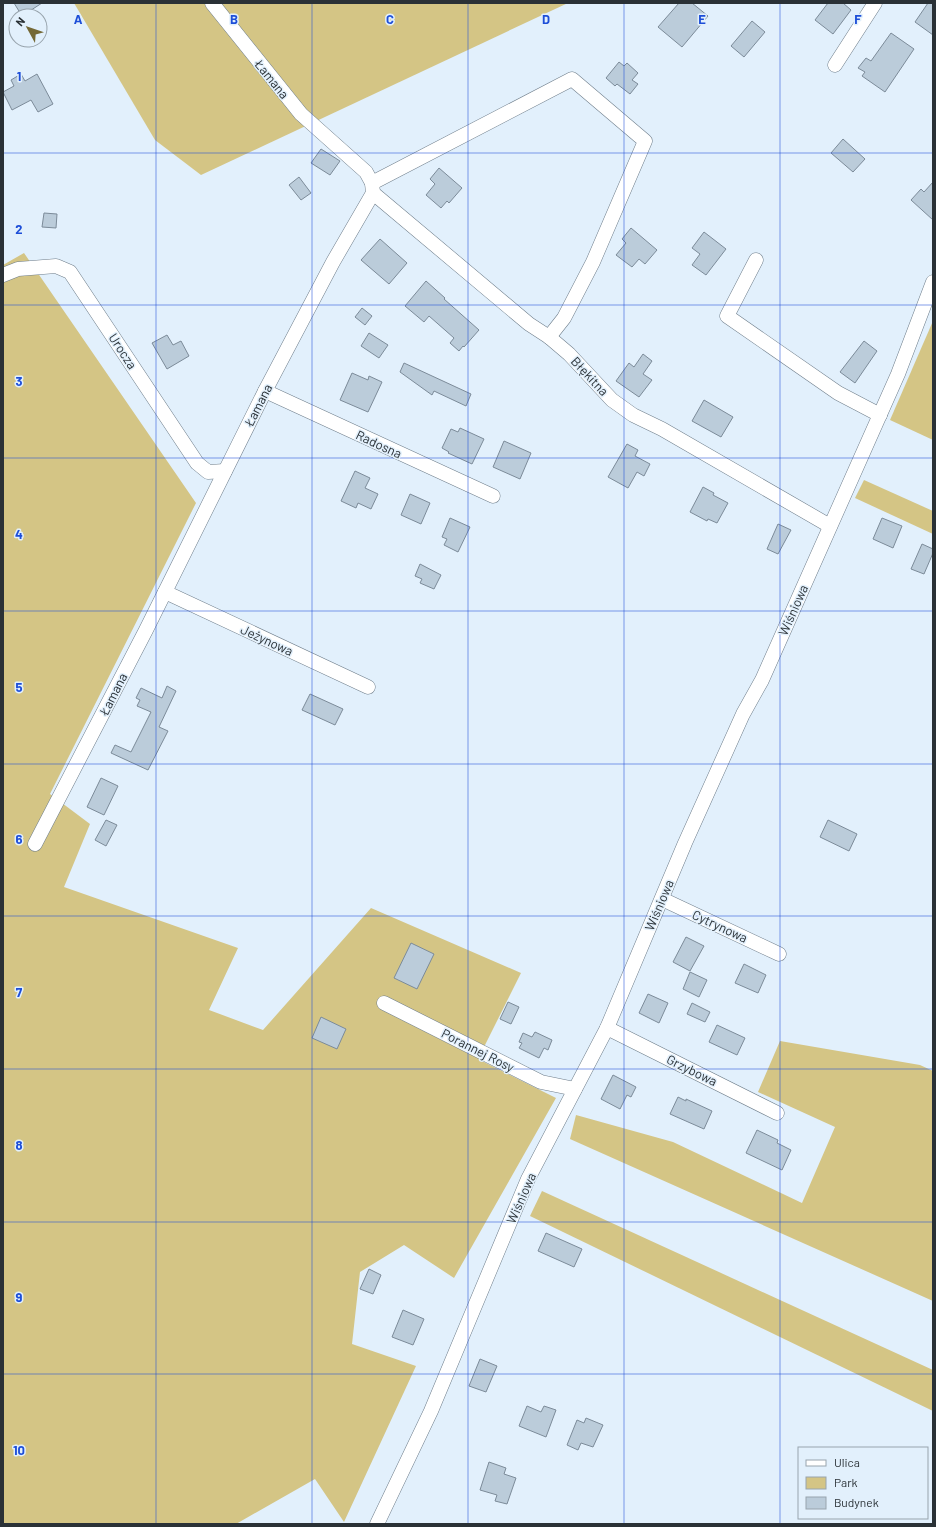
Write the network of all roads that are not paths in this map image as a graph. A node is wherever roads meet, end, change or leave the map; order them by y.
1 (212, 3) edge
2 (875, 3) edge
3 (836, 65) dead end
4 (373, 188) junction
5 (756, 260) dead end
6 (3, 275) edge
7 (933, 282) edge
8 (549, 338) junction
9 (264, 391) junction
10 (880, 415) junction
11 (225, 471) junction
12 (493, 496) dead end
13 (830, 526) junction
14 (165, 592) junction
15 (368, 687) dead end
16 (35, 844) dead end
17 (662, 898) junction
18 (779, 954) dead end
19 (384, 1003) dead end
20 (607, 1028) junction
21 (575, 1089) junction
22 (777, 1112) dead end
23 (377, 1524) edge

1 - 4 street, Łamana
2 - 3 street
4 - 8 street, Błękitna
4 - 8 street
4 - 9 street, Łamana
5 - 10 street
6 - 11 street, Urocza
7 - 10 street, Wiśniowa
8 - 13 street, Błękitna
9 - 11 street, Łamana
9 - 12 street, Radosna
10 - 13 street, Wiśniowa
11 - 14 street, Łamana
13 - 17 street, Wiśniowa
14 - 15 street, Jeżynowa
14 - 16 street, Łamana
17 - 18 street, Cytrynowa
17 - 20 street, Wiśniowa
19 - 21 street, Porannej Rosy
20 - 21 street, Wiśniowa
20 - 22 street, Grzybowa
21 - 23 street, Wiśniowa

